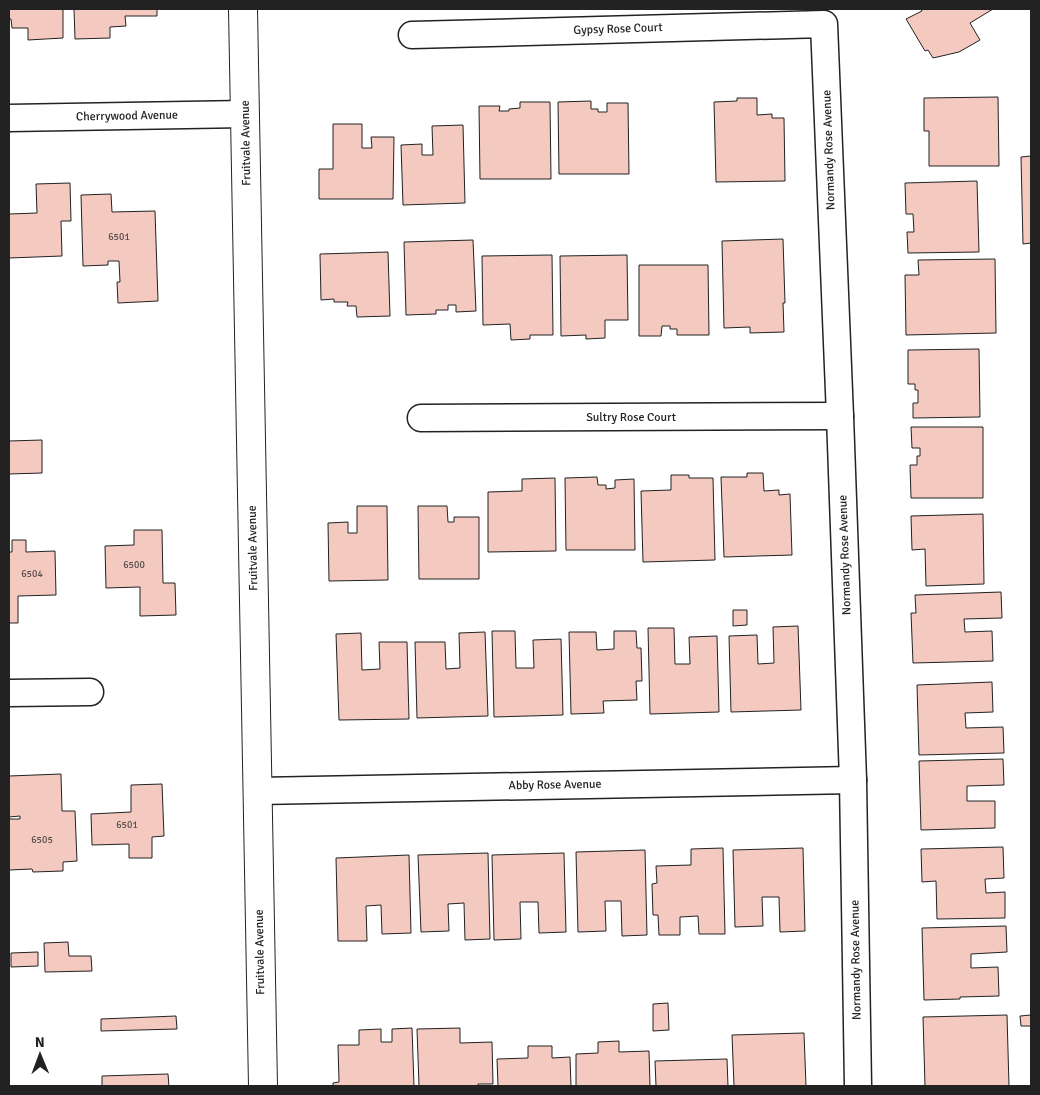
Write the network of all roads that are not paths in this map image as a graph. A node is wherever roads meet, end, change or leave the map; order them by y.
1 (243, 9) edge
2 (824, 24) joint
3 (412, 35) dead end
4 (245, 114) junction
5 (9, 118) edge
6 (840, 416) junction
7 (421, 418) dead end
8 (90, 692) dead end
9 (9, 693) edge
10 (853, 780) junction
11 (258, 791) junction
12 (263, 1086) edge
13 (858, 1086) edge

1 - 4 main road, Fruitvale Avenue
2 - 3 street, Gypsy Rose Court
2 - 6 street, Normandy Rose Avenue
4 - 5 street, Cherrywood Avenue
4 - 11 main road, Fruitvale Avenue
6 - 7 street, Sultry Rose Court
6 - 10 street, Normandy Rose Avenue
8 - 9 street
10 - 11 street, Abby Rose Avenue
10 - 13 street, Normandy Rose Avenue
11 - 12 main road, Fruitvale Avenue

